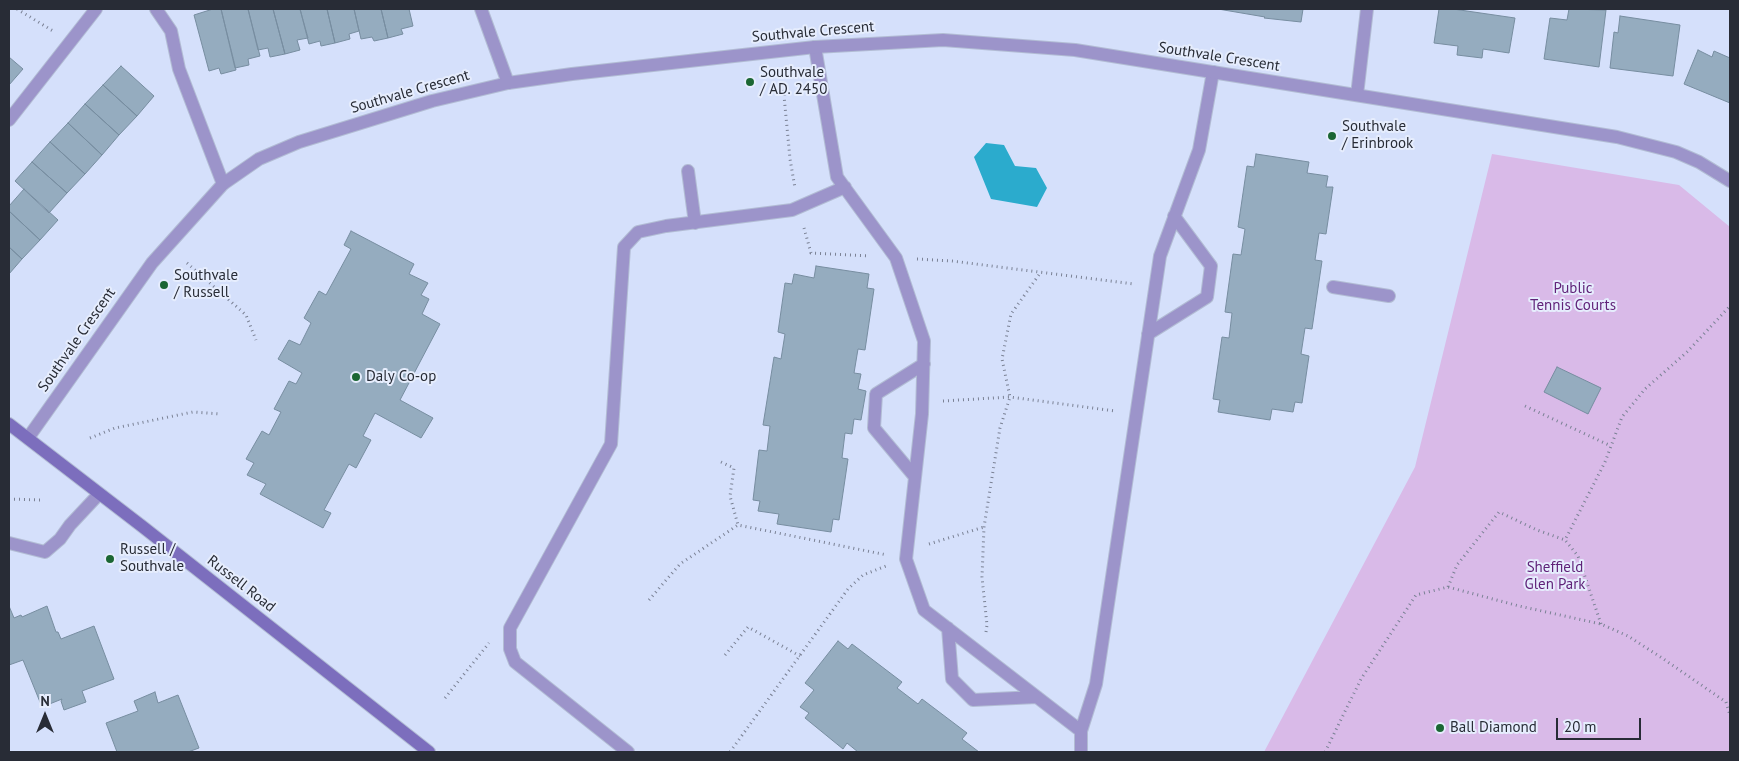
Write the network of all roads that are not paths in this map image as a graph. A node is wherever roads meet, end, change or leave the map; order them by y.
1 (96, 9) edge
2 (156, 9) edge
3 (481, 9) edge
4 (1367, 9) edge
5 (815, 46) junction
6 (1213, 72) junction
7 (508, 83) junction
8 (1357, 95) junction
9 (9, 120) edge
10 (688, 171) dead end
11 (1730, 181) edge
12 (223, 184) junction
13 (845, 187) junction
14 (1174, 216) junction
15 (695, 223) junction
16 (1333, 287) dead end
17 (1388, 296) dead end
18 (1148, 334) junction
19 (924, 364) junction
20 (9, 424) edge
21 (28, 438) junction
22 (914, 477) junction
23 (99, 494) junction
24 (9, 543) edge
25 (948, 628) junction
26 (1036, 697) junction
27 (1081, 731) junction
28 (429, 752) edge
29 (628, 752) edge
30 (1081, 752) edge

1 - 9 street
2 - 12 street
3 - 7 street
4 - 8 street
5 - 6 street, Southvale Crescent
5 - 7 street, Southvale Crescent
5 - 13 street
6 - 8 street, Southvale Crescent
6 - 14 street
7 - 12 street, Southvale Crescent
8 - 11 street, Southvale Crescent
10 - 15 street
12 - 21 street, Southvale Crescent
13 - 15 street
13 - 19 street
14 - 18 street
14 - 18 street
15 - 29 street
16 - 17 street
18 - 27 street
19 - 22 street
19 - 22 street
20 - 21 main road, Russell Road
21 - 23 main road, Russell Road
22 - 25 street
23 - 24 street
23 - 28 main road, Russell Road
25 - 26 street
25 - 26 street
26 - 27 street
27 - 30 street

